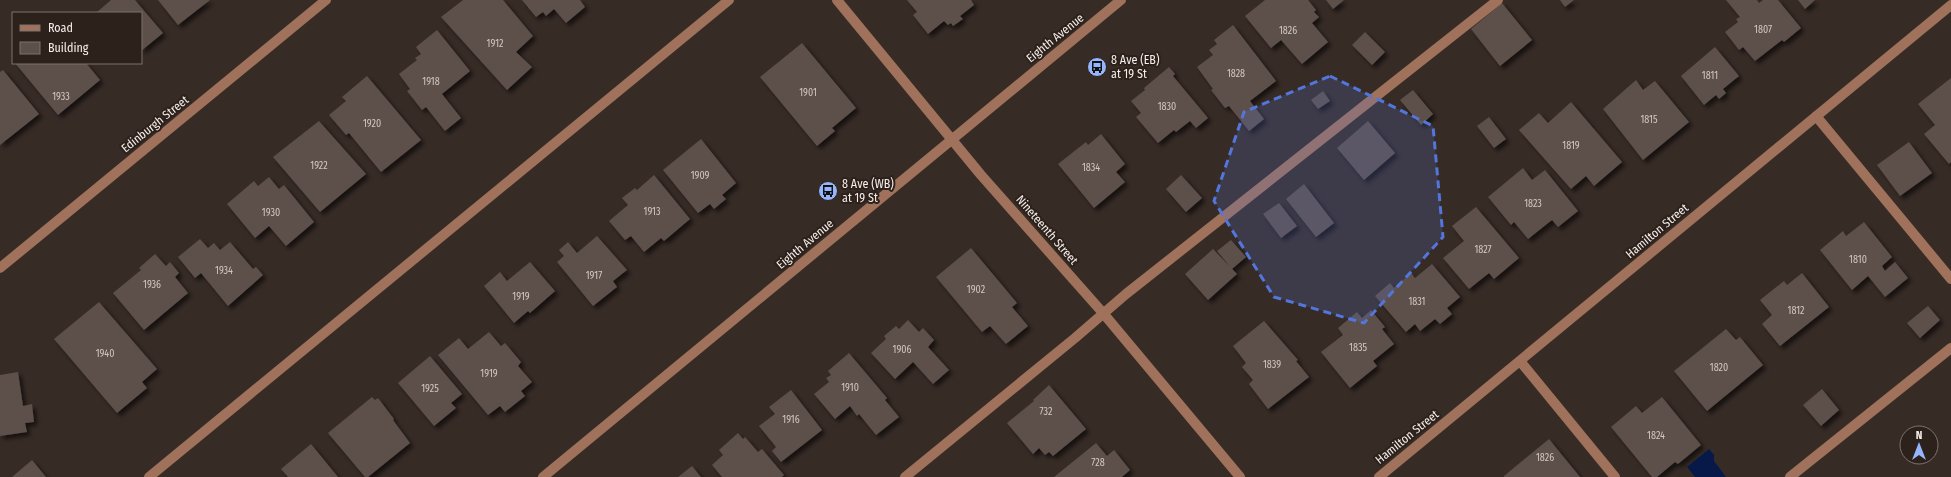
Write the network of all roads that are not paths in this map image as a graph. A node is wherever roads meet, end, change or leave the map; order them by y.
1 (326, 0) edge
2 (729, 0) edge
3 (837, 0) edge
4 (1121, 0) edge
5 (1498, 0) edge
6 (1951, 5) edge
7 (1816, 116) junction
8 (952, 139) junction
9 (0, 268) edge
10 (1951, 279) edge
11 (1103, 313) junction
12 (1951, 348) edge
13 (1520, 361) junction
14 (148, 477) edge
15 (543, 477) edge
16 (904, 477) edge
17 (1240, 477) edge
18 (1379, 477) edge
19 (1615, 477) edge
20 (1790, 477) edge

1 - 9 street, Edinburgh Street
2 - 14 street
3 - 8 street, Nineteenth Street
4 - 8 street, Eighth Avenue
5 - 11 street
6 - 7 street, Hamilton Street
7 - 10 street
7 - 13 street, Hamilton Street
8 - 11 street, Nineteenth Street
8 - 15 street, Eighth Avenue
11 - 16 street
11 - 17 street, Nineteenth Street
12 - 20 street
13 - 18 street, Hamilton Street
13 - 19 street

